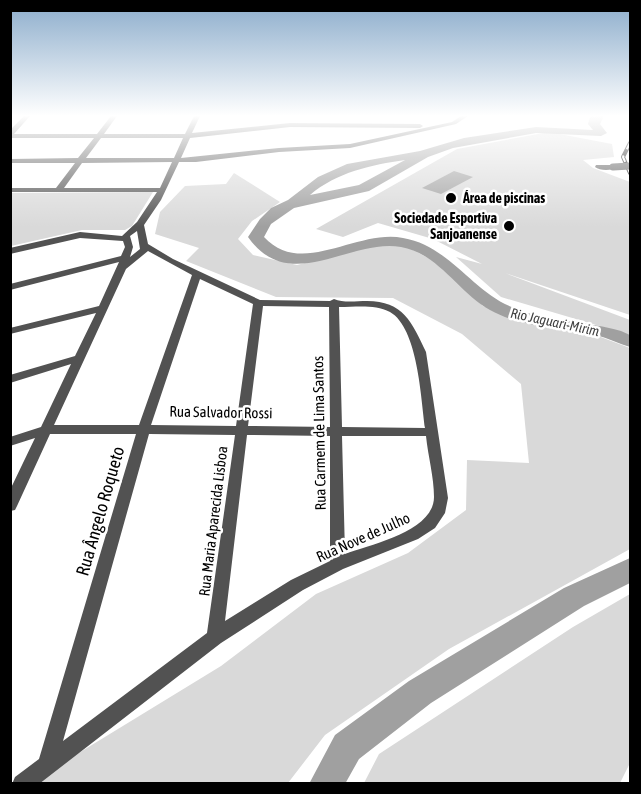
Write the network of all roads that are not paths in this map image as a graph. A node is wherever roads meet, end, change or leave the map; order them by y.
1 (87, 153) edge
2 (181, 153) edge
3 (251, 153) edge
4 (10, 161) edge
5 (81, 161) junction
6 (178, 161) junction
7 (630, 166) edge
8 (599, 167) dead end
9 (10, 190) edge
10 (58, 190) junction
11 (162, 190) junction
12 (140, 225) junction
13 (127, 236) junction
14 (146, 246) junction
15 (10, 251) edge
16 (140, 257) junction
17 (170, 261) junction
18 (123, 265) junction
19 (197, 274) junction
20 (10, 287) edge
21 (334, 302) junction
22 (258, 303) junction
23 (102, 308) junction
24 (10, 332) edge
25 (80, 358) junction
26 (10, 379) edge
27 (144, 428) junction
28 (242, 429) junction
29 (46, 430) junction
30 (336, 430) junction
31 (433, 432) junction
32 (10, 442) edge
33 (10, 506) edge
34 (338, 564) junction
35 (214, 637) junction
36 (48, 761) junction
37 (22, 783) edge

1 - 5 street
2 - 6 street
3 - 6 street
4 - 5 street
5 - 6 street
5 - 10 street
6 - 11 street
7 - 8 street, bridge
9 - 10 street
10 - 11 street
11 - 12 street
12 - 13 street
12 - 14 street
13 - 15 street
13 - 18 street
14 - 16 street
14 - 17 street
16 - 17 street
16 - 18 street
17 - 19 street, Rua Nove de Julho
18 - 20 street
18 - 23 street
19 - 22 street, Rua Nove de Julho
19 - 27 street, Rua Ângelo Roqueto
21 - 22 street, Rua Nove de Julho
21 - 30 street, Rua Carmem de Lima Santos
21 - 31 street, Rua Nove de Julho
22 - 28 street, Rua Maria Aparecida Lisboa
23 - 24 street
23 - 25 street
25 - 26 street
25 - 29 street
27 - 28 street, Rua Salvador Rossi
27 - 29 street, Rua Salvador Rossi
27 - 36 street, Rua Ângelo Roqueto
28 - 30 street, Rua Salvador Rossi
28 - 35 street, Rua Maria Aparecida Lisboa
29 - 32 street, Rua Salvador Rossi
29 - 33 street
30 - 31 street, Rua Salvador Rossi
30 - 34 street, Rua Carmem de Lima Santos
31 - 34 street, Rua Nove de Julho
34 - 35 street, Rua Nove de Julho
35 - 36 street, Rua Nove de Julho
36 - 37 street, Rua Nove de Julho

